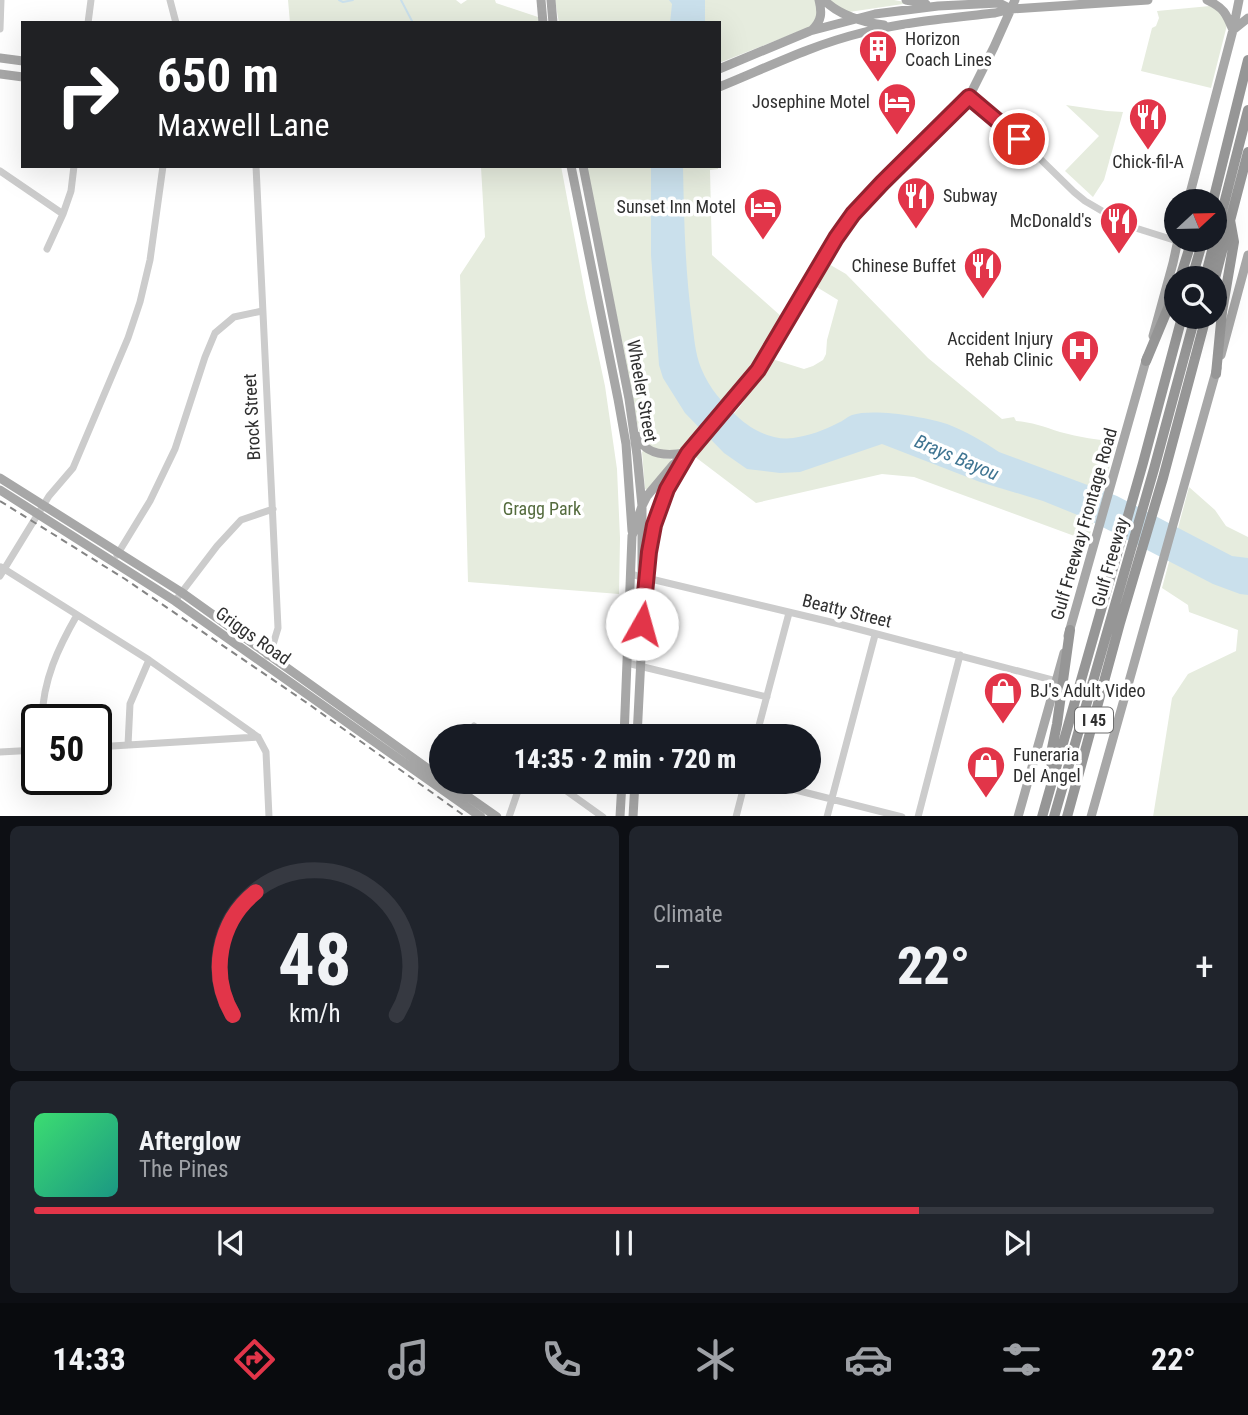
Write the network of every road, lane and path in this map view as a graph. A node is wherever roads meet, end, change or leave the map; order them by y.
1 (1, 0) edge
2 (91, 0) edge
3 (170, 0) edge
4 (541, 0) edge
5 (551, 0) edge
6 (821, 0) edge
7 (906, 0) edge
8 (1148, 0) edge
9 (1207, 0) edge
10 (1239, 0) edge
11 (1013, 5) edge
12 (938, 6) junction
13 (547, 18) edge
14 (1248, 18) edge
15 (857, 19) junction
16 (88, 21) edge
17 (175, 21) edge
18 (892, 26) junction
19 (0, 29) edge
20 (1233, 30) junction
21 (810, 31) junction
22 (0, 58) edge
23 (1248, 60) edge
24 (21, 61) edge
25 (721, 69) edge
26 (0, 74) edge
27 (21, 77) edge
28 (721, 87) edge
29 (969, 97) junction
30 (1248, 110) edge
31 (1248, 152) edge
32 (74, 168) edge
33 (163, 168) edge
34 (256, 168) edge
35 (571, 168) edge
36 (583, 168) edge
37 (0, 171) edge
38 (1191, 189) edge
39 (1216, 189) edge
40 (63, 214) junction
41 (1230, 220) junction
42 (1164, 237) edge
43 (47, 248) dead end
44 (1176, 252) edge
45 (1248, 255) edge
46 (1208, 266) edge
47 (1218, 266) edge
48 (1247, 266) edge
49 (262, 311) junction
50 (1164, 318) edge
51 (1179, 329) edge
52 (1192, 329) edge
53 (1203, 329) edge
54 (1146, 361) junction
55 (1216, 374) junction
56 (634, 428) junction
57 (688, 453) junction
58 (0, 478) edge
59 (0, 490) edge
60 (642, 506) junction
61 (41, 509) junction
62 (273, 509) junction
63 (632, 536) junction
64 (118, 552) junction
65 (113, 561) junction
66 (1, 570) edge
67 (630, 574) junction
68 (645, 577) junction
69 (181, 592) junction
70 (175, 600) junction
71 (789, 613) junction
72 (77, 615) junction
73 (1110, 619) junction
74 (1070, 631) junction
75 (875, 635) junction
76 (960, 655) junction
77 (266, 657) junction
78 (149, 660) junction
79 (627, 663) junction
80 (641, 665) junction
81 (1056, 681) junction
82 (767, 697) junction
83 (43, 704) edge
84 (625, 724) edge
85 (638, 724) edge
86 (760, 724) edge
87 (258, 737) junction
88 (112, 746) edge
89 (128, 746) junction
90 (21, 751) edge
91 (0, 752) edge
92 (429, 770) edge
93 (1052, 780) junction
94 (464, 794) edge
95 (517, 794) edge
96 (571, 794) edge
97 (621, 794) edge
98 (634, 794) edge
99 (742, 794) edge
100 (811, 794) edge
101 (831, 799) junction
102 (269, 816) edge
103 (480, 816) edge
104 (496, 816) edge
105 (509, 816) edge
106 (603, 816) edge
107 (620, 816) edge
108 (633, 816) edge
109 (736, 816) edge
110 (827, 816) edge
111 (898, 816) edge
112 (918, 816) edge
113 (1018, 816) edge
114 (1042, 816) edge
115 (1054, 816) edge
116 (1067, 816) edge
117 (1091, 816) edge

1 - 19 street
2 - 16 street
3 - 17 street
4 - 13 main road
5 - 13 main road
6 - 15 main road
6 - 21 main road
7 - 12 main road
8 - 11 main road
9 - 20 main road
10 - 20 main road
11 - 12 main road
11 - 18 main road
11 - 29 main road
12 - 15 main road
14 - 20 main road
15 - 18 main road
15 - 21 main road
18 - 28 main road
20 - 38 main road
21 - 25 main road
22 - 24 main road
23 - 39 highway
26 - 27 main road
29 - 42 street
29 - 57 main road
30 - 46 highway
31 - 41 highway
32 - 40 street
33 - 61 street
34 - 49 street, Brock Street
35 - 63 main road, Wheeler Street
36 - 56 main road, Wheeler Street
37 - 40 street
40 - 43 street
41 - 47 highway
41 - 55 highway
44 - 54 main road, Gulf Freeway Frontage Road
45 - 48 main road
48 - 55 main road
49 - 62 street, Brock Street
49 - 64 street
50 - 54 highway
51 - 73 highway, Gulf Freeway / I 45
52 - 73 highway, Gulf Freeway
53 - 73 highway, Gulf Freeway / I 45
54 - 74 main road, Gulf Freeway Frontage Road
55 - 117 main road
56 - 57 main road
56 - 60 main road, Wheeler Street
57 - 60 main road
57 - 68 main road
58 - 61 main road, Griggs Road
59 - 61 main road, Griggs Road
60 - 63 main road
60 - 68 main road, Wheeler Street
61 - 64 main road, Griggs Road
61 - 65 main road, Griggs Road
61 - 66 street
62 - 69 street
62 - 77 street, Brock Street
63 - 67 main road
64 - 65 street
64 - 69 main road, Griggs Road
65 - 70 main road, Griggs Road
66 - 72 street
67 - 68 street, Beatty Street
67 - 79 main road
68 - 71 street, Beatty Street
68 - 80 main road
69 - 70 street
69 - 77 main road, Griggs Road
70 - 77 main road, Griggs Road
71 - 75 street, Beatty Street
71 - 82 street
72 - 78 street
72 - 83 street
73 - 93 highway, Gulf Freeway / I 45
73 - 115 highway, Gulf Freeway
73 - 116 highway, Gulf Freeway / I 45
74 - 81 main road, Gulf Freeway Frontage Road
74 - 93 highway
75 - 76 street, Beatty Street
75 - 101 street
76 - 81 street, Beatty Street
76 - 112 street
77 - 92 main road, Griggs Road
77 - 103 main road, Griggs Road
78 - 87 street
78 - 89 street
79 - 80 street
79 - 84 main road
80 - 82 street
80 - 85 main road
81 - 113 main road, Gulf Freeway Frontage Road
82 - 86 street
87 - 89 street
87 - 102 street
88 - 89 street
90 - 91 street
93 - 114 highway, Gulf Freeway / I 45
94 - 104 main road
95 - 105 street
96 - 106 street
97 - 107 main road
98 - 108 main road
99 - 109 street
100 - 101 street
101 - 110 street
101 - 111 street

